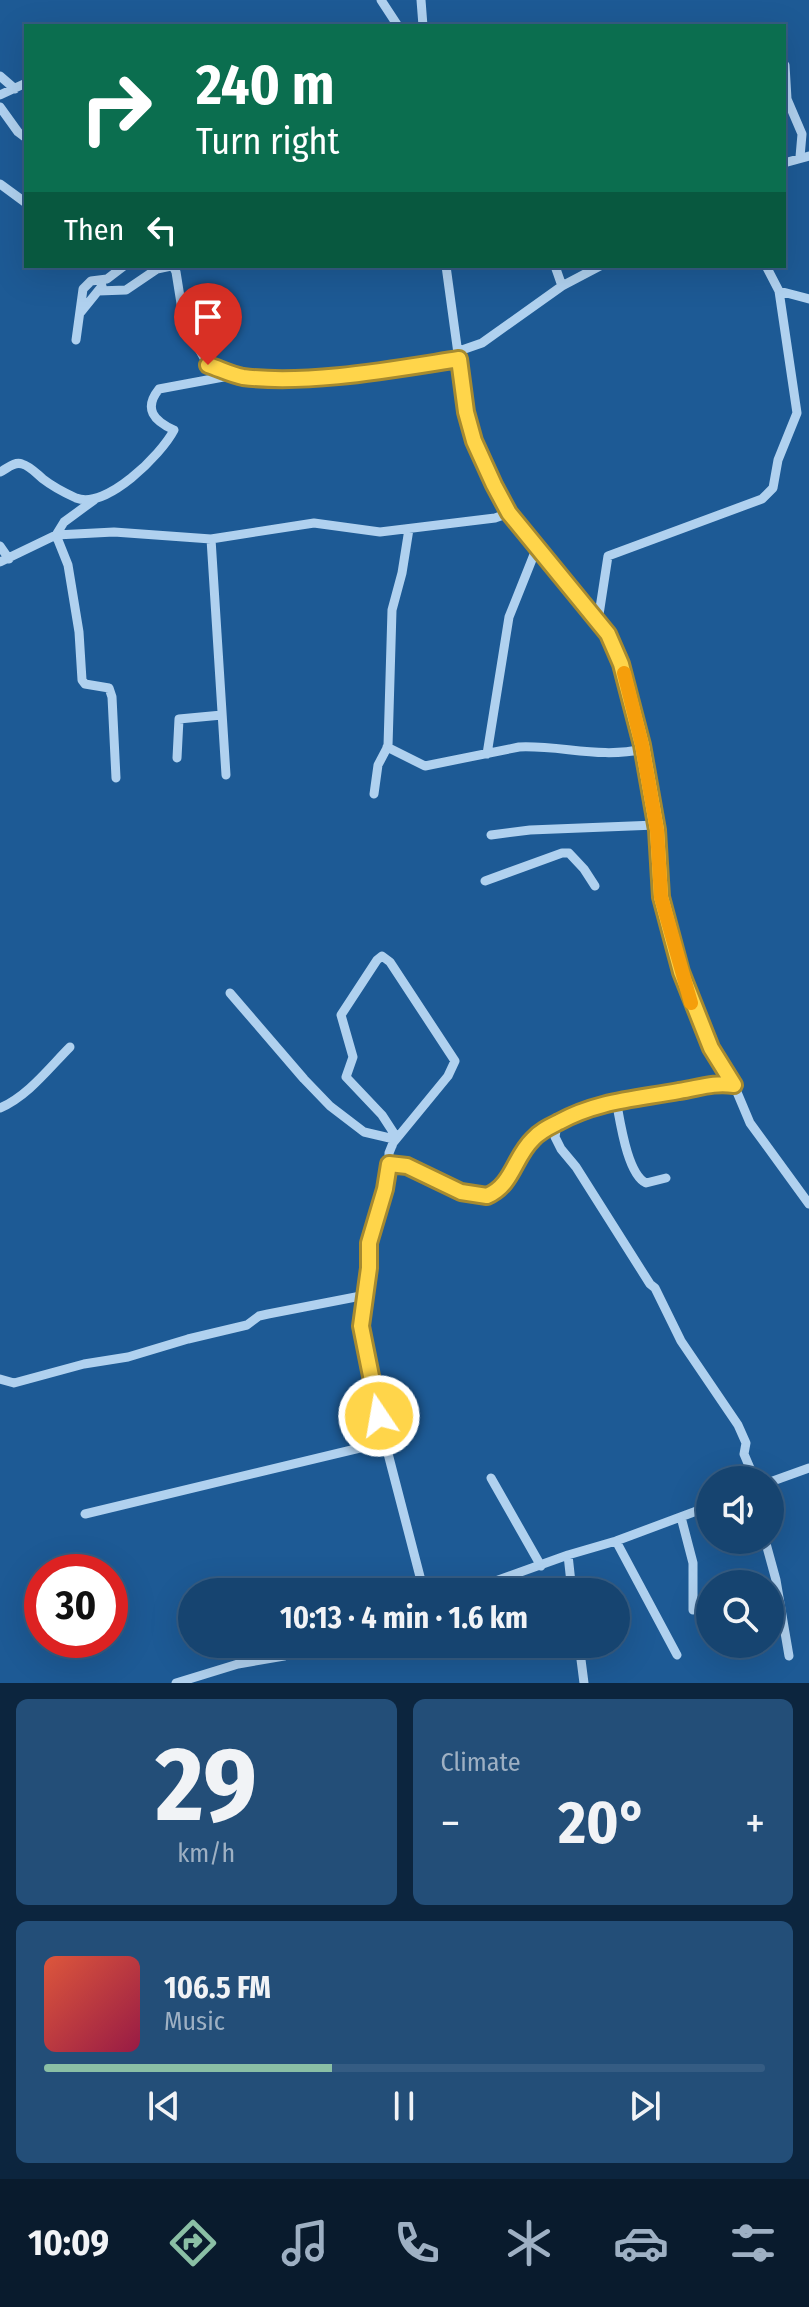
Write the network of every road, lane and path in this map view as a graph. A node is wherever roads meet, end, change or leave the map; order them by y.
1 (381, 0) edge
2 (421, 0) edge
3 (397, 24) edge
4 (423, 24) edge
5 (0, 76) edge
6 (786, 78) edge
7 (24, 84) edge
8 (15, 89) junction
9 (0, 95) edge
10 (0, 107) edge
11 (24, 136) edge
12 (805, 157) edge
13 (0, 184) edge
14 (24, 202) edge
15 (121, 268) edge
16 (162, 268) edge
17 (173, 268) edge
18 (446, 268) edge
19 (556, 268) edge
20 (596, 268) edge
21 (767, 268) edge
22 (107, 279) junction
23 (562, 286) junction
24 (98, 291) junction
25 (779, 291) junction
26 (809, 299) edge
27 (81, 312) junction
28 (76, 340) dead end
29 (459, 355) junction
30 (208, 365) junction
31 (235, 375) junction
32 (210, 380) junction
33 (0, 472) edge
34 (94, 500) junction
35 (509, 513) junction
36 (409, 529) junction
37 (56, 535) junction
38 (211, 539) junction
39 (0, 546) edge
40 (537, 547) junction
41 (5, 561) edge
42 (598, 621) junction
43 (222, 715) junction
44 (387, 747) junction
45 (643, 749) junction
46 (487, 754) junction
47 (177, 758) dead end
48 (226, 775) dead end
49 (116, 778) dead end
50 (374, 794) dead end
51 (656, 825) junction
52 (491, 835) dead end
53 (485, 881) dead end
54 (595, 886) dead end
55 (230, 993) dead end
56 (70, 1047) dead end
57 (734, 1085) junction
58 (616, 1100) junction
59 (0, 1108) edge
60 (557, 1123) junction
61 (393, 1142) junction
62 (389, 1164) junction
63 (666, 1178) dead end
64 (809, 1204) edge
65 (366, 1295) junction
66 (0, 1379) edge
67 (385, 1442) junction
68 (749, 1466) edge
69 (809, 1468) edge
70 (784, 1477) edge
71 (491, 1478) dead end
72 (696, 1511) edge
73 (85, 1514) dead end
74 (681, 1517) junction
75 (616, 1541) junction
76 (769, 1554) edge
77 (568, 1555) junction
78 (541, 1566) junction
79 (420, 1578) edge
80 (506, 1578) edge
81 (570, 1578) edge
82 (693, 1610) dead end
83 (677, 1655) dead end
84 (789, 1656) dead end
85 (272, 1658) edge
86 (581, 1658) edge
87 (176, 1683) edge
88 (584, 1683) edge

1 - 3 street
2 - 4 street
5 - 8 street
6 - 12 street
7 - 8 street
8 - 9 street
10 - 11 street
13 - 14 street
15 - 22 street
16 - 24 street
17 - 30 street
18 - 29 street
19 - 23 street
20 - 23 street
21 - 25 street
22 - 24 street
22 - 27 street
23 - 29 street
24 - 27 street
25 - 26 street
25 - 42 street
27 - 28 street
29 - 31 street
29 - 35 street
30 - 31 street
30 - 32 street
31 - 32 street
32 - 34 street
33 - 34 street
34 - 37 street
35 - 36 street
35 - 40 street
36 - 38 street
36 - 44 street
37 - 38 street
37 - 41 street
37 - 49 street
38 - 43 street
39 - 41 street
40 - 42 street
40 - 46 street
42 - 45 street
43 - 47 street
43 - 48 street
44 - 46 street
44 - 50 street
45 - 46 street
45 - 51 street
51 - 52 street
51 - 57 street
53 - 54 street
55 - 61 street
56 - 59 street
57 - 58 street
57 - 64 street
58 - 60 street
58 - 63 street
60 - 62 street
60 - 68 street
61 - 61 street
61 - 62 street
62 - 65 street
65 - 66 street
65 - 67 street
67 - 73 street
67 - 79 street
69 - 70 street
71 - 78 street
72 - 74 street
74 - 75 street
74 - 82 street
75 - 77 street
75 - 83 street
76 - 84 street
77 - 78 street
77 - 81 street
78 - 80 street
85 - 87 street
86 - 88 street

